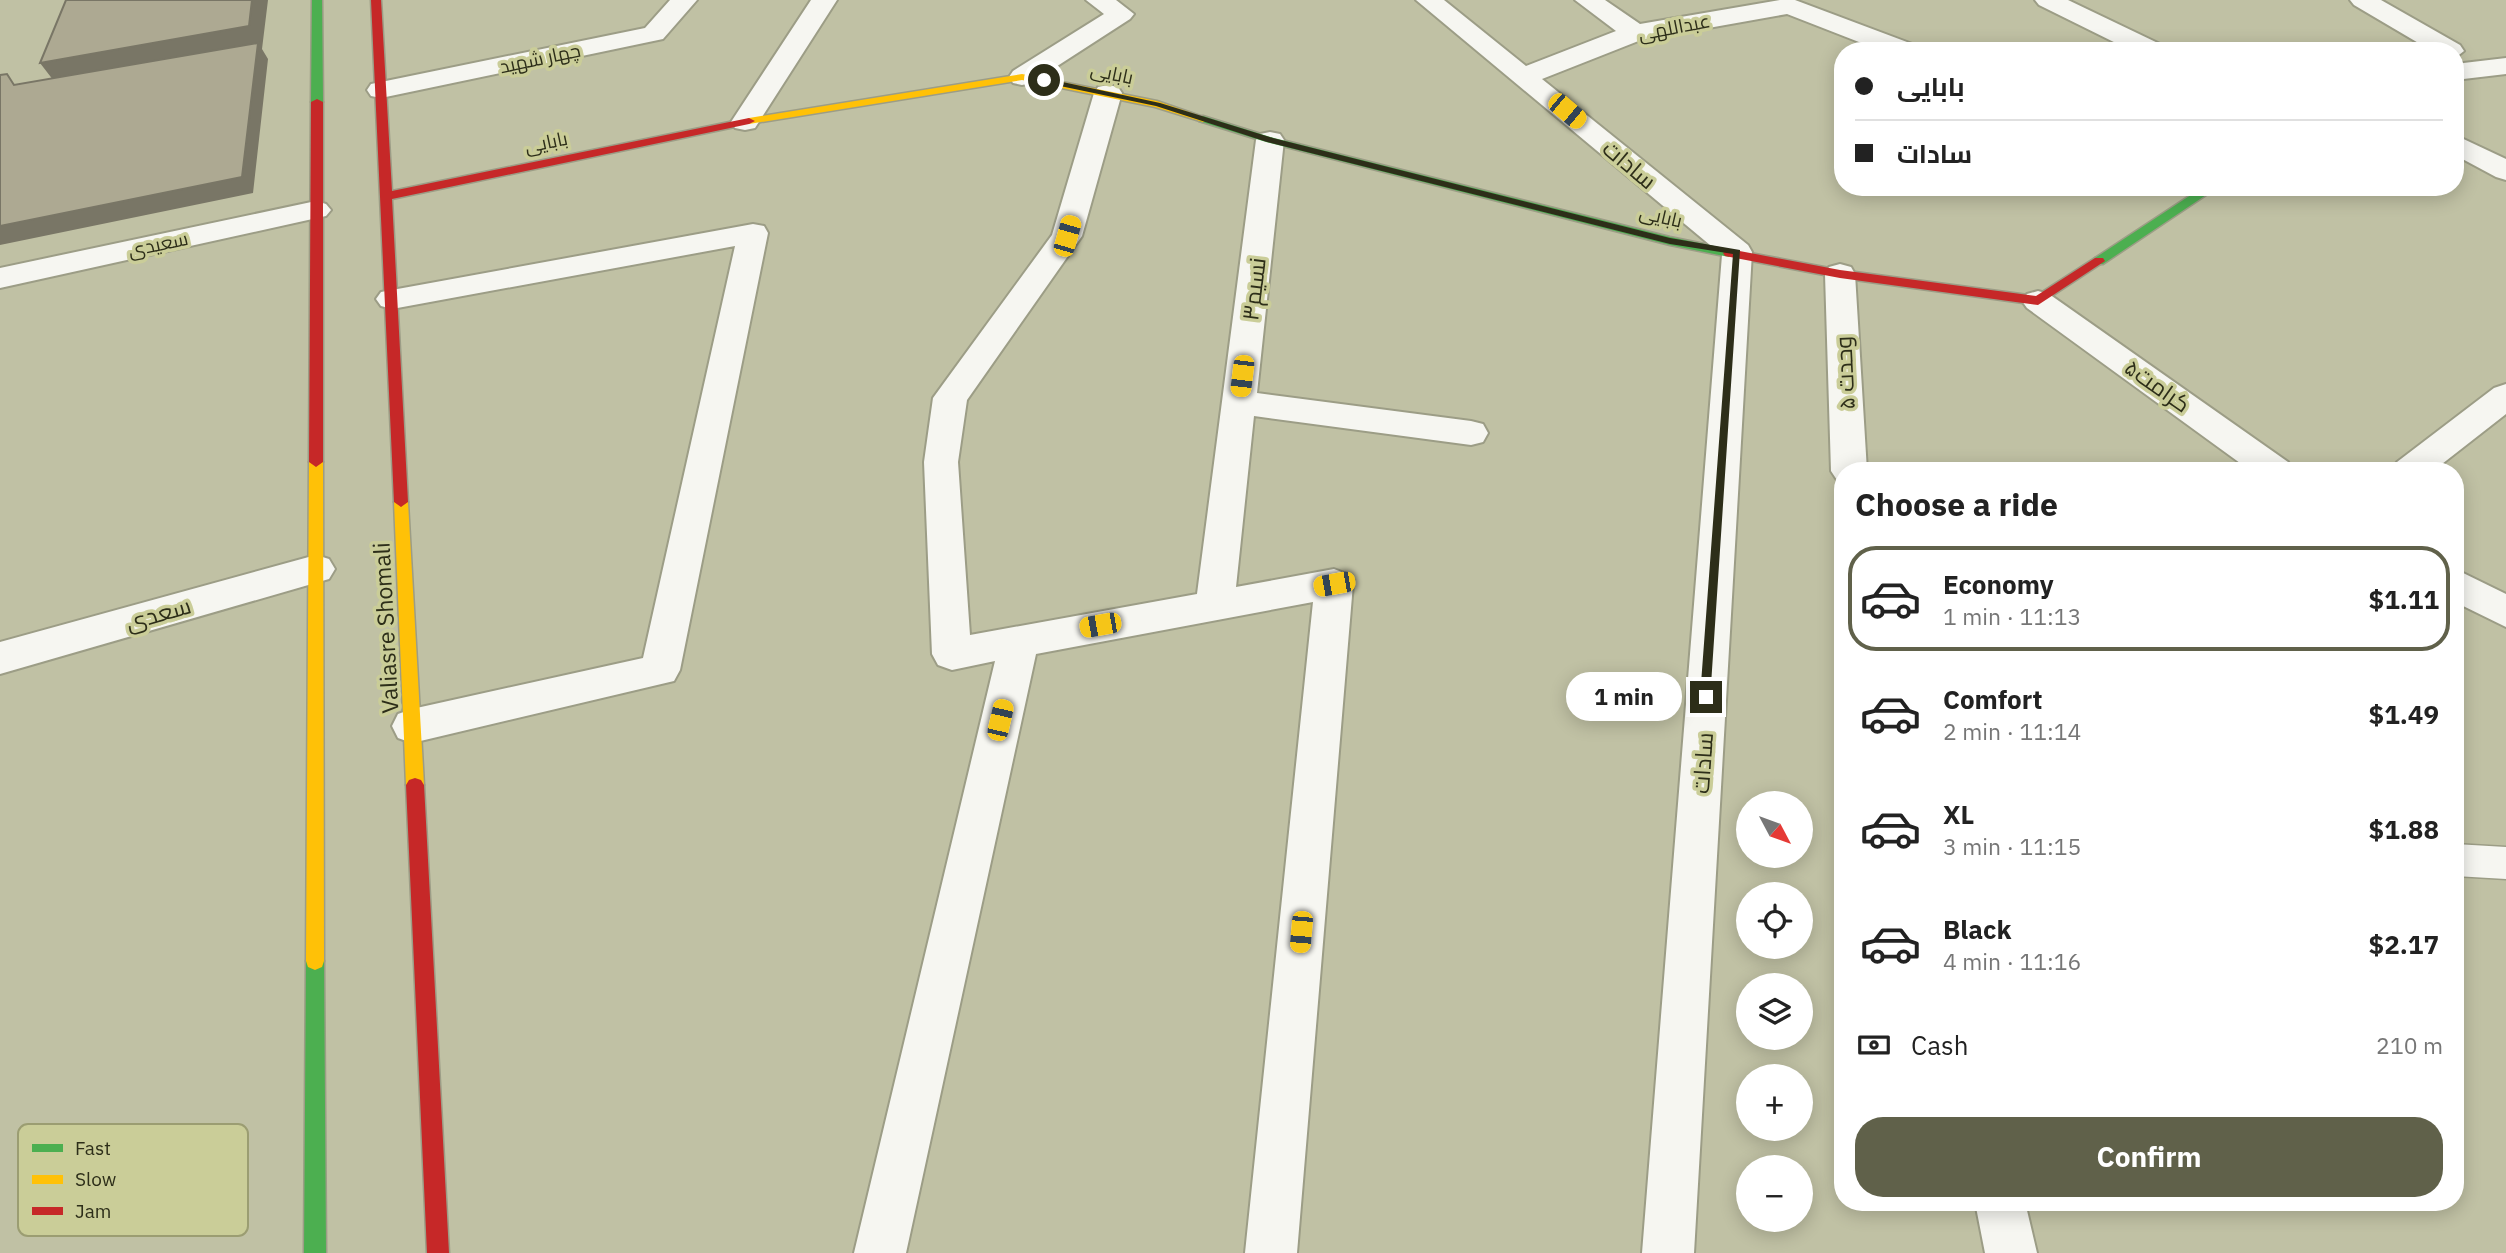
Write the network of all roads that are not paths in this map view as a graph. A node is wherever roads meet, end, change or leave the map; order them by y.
1 (317, 0) edge
2 (376, 0) edge
3 (684, 0) edge
4 (824, 0) edge
5 (1100, 0) edge
6 (1429, 0) edge
7 (1588, 0) edge
8 (2048, 0) edge
9 (2363, 0) edge
10 (1635, 33) junction
11 (1883, 42) edge
12 (2134, 42) edge
13 (2436, 42) edge
14 (2464, 56) edge
15 (2494, 67) edge
16 (2464, 71) edge
17 (1524, 76) junction
18 (1022, 77) junction
19 (382, 90) junction
20 (1108, 93) junction
21 (745, 122) junction
22 (1270, 140) junction
23 (2464, 148) edge
24 (2506, 171) edge
25 (387, 196) junction
26 (2193, 196) edge
27 (316, 210) junction
28 (1737, 252) junction
29 (1840, 274) junction
30 (0, 278) edge
31 (392, 299) junction
32 (2038, 302) junction
33 (2506, 396) edge
34 (1239, 402) junction
35 (1471, 433) dead end
36 (1849, 462) edge
37 (2264, 462) edge
38 (2421, 462) edge
39 (316, 569) junction
40 (2464, 589) edge
41 (1215, 605) junction
42 (2506, 612) edge
43 (1018, 640) junction
44 (0, 658) edge
45 (412, 726) junction
46 (2464, 861) edge
47 (2506, 863) edge
48 (2002, 1211) edge
49 (315, 1253) edge
50 (439, 1253) edge
51 (880, 1253) edge
52 (1271, 1253) edge
53 (1668, 1253) edge
54 (2011, 1253) edge

1 - 27 main road
2 - 19 main road, Valiasre Shomali
3 - 19 street, چهار شهید
4 - 21 street
5 - 18 street
6 - 17 street, سادات
7 - 10 street
8 - 12 street
9 - 13 street
10 - 11 street, عبداللهی
10 - 17 street, عبداللهی
14 - 15 street
15 - 16 street
17 - 28 street, سادات
18 - 20 main road, بابایی
18 - 21 main road, بابایی
19 - 25 main road, Valiasre Shomali
20 - 22 main road, بابایی
20 - 43 street
21 - 25 main road, بابایی
22 - 28 main road, بابایی
22 - 34 street, نسیم۳
23 - 24 street
25 - 31 main road, Valiasre Shomali
26 - 32 main road
27 - 30 street, سعیدی
27 - 39 main road
28 - 29 main road, بابایی
28 - 53 street, سادات
29 - 32 main road, بابایی
29 - 36 street, وحدت ۵
31 - 45 main road, Valiasre Shomali
31 - 45 street
32 - 37 street, کرامت۵
33 - 38 street
34 - 35 street
34 - 41 street, نسیم۳
39 - 44 street, سعدی
39 - 49 main road
40 - 42 street
41 - 43 street
41 - 52 street
43 - 51 street
45 - 50 main road, Valiasre Shomali
46 - 47 lane
48 - 54 street

